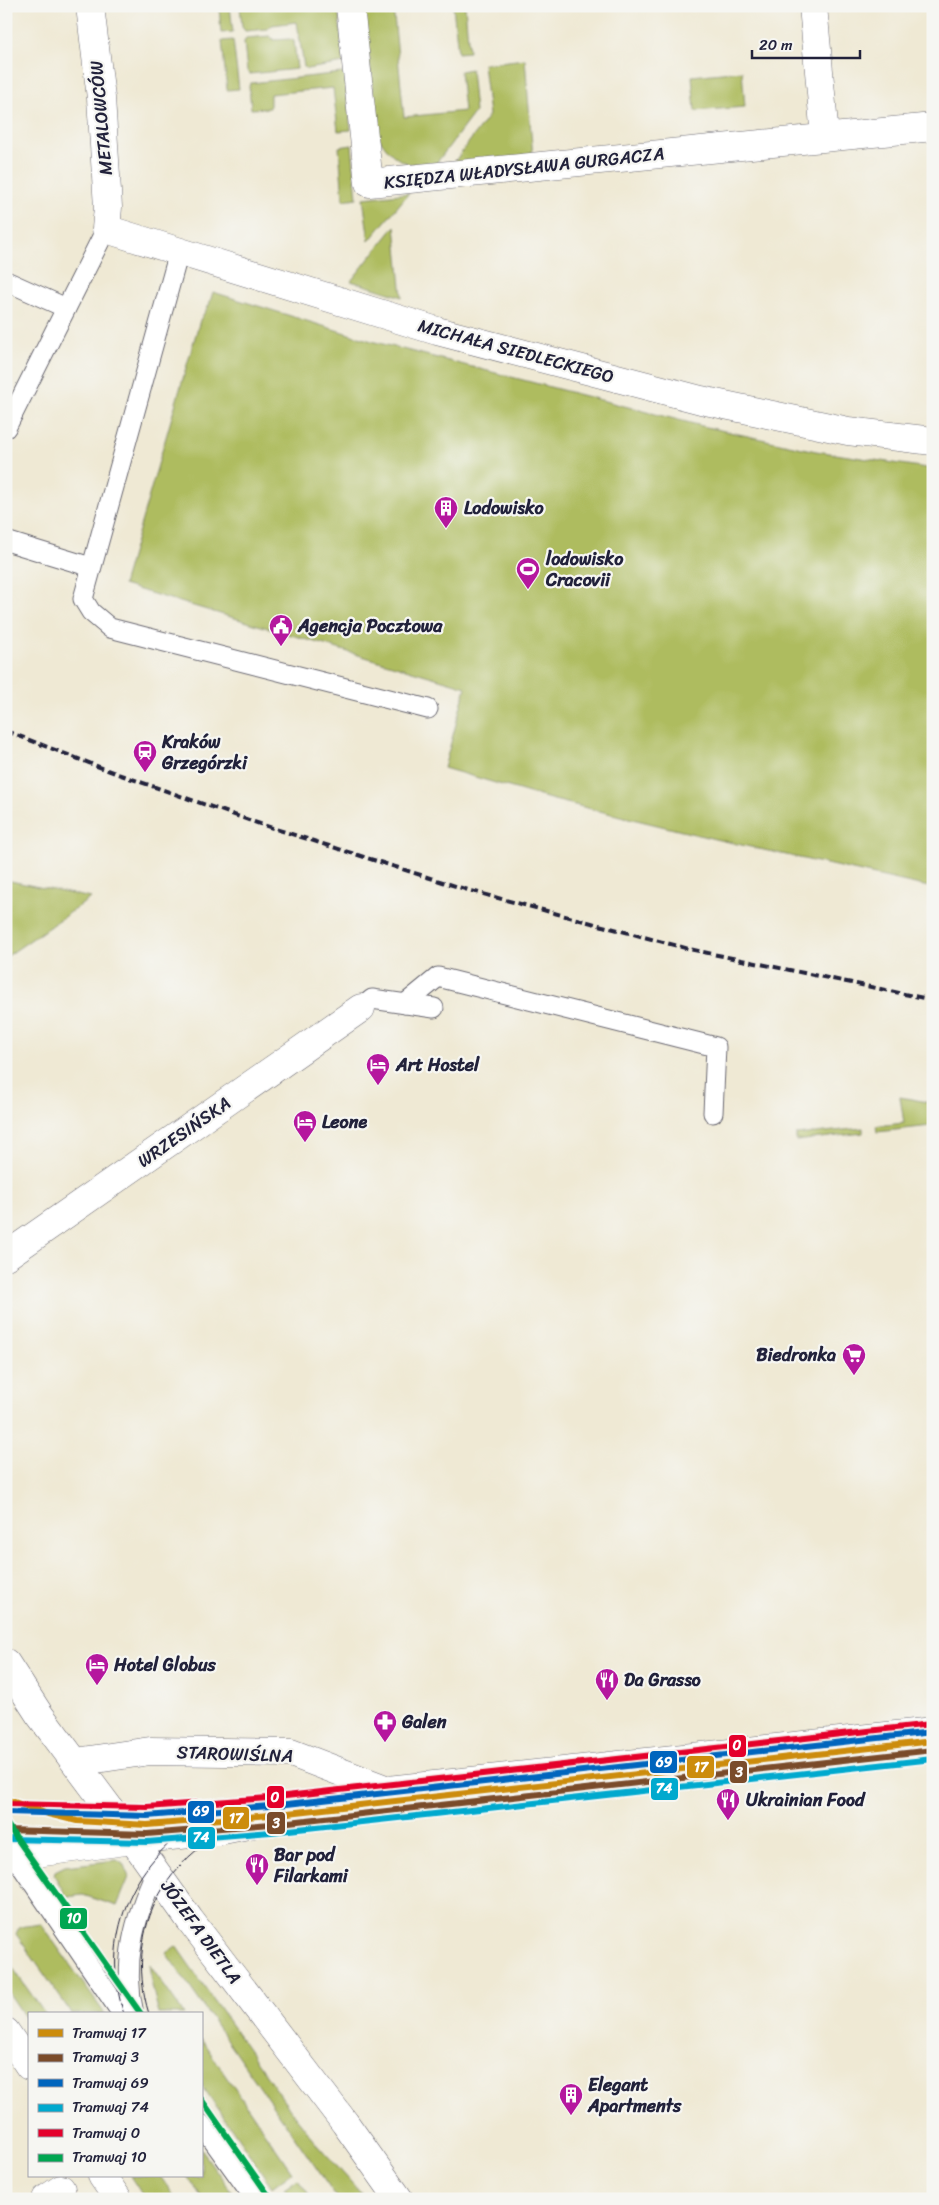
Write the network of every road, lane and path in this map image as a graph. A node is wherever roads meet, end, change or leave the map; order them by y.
1 (90, 6) edge
2 (350, 6) edge
3 (813, 6) edge
4 (933, 127) edge
5 (825, 137) junction
6 (106, 229) junction
7 (179, 252) junction
8 (6, 281) edge
9 (66, 308) junction
10 (6, 428) edge
11 (933, 442) edge
12 (6, 541) edge
13 (91, 567) junction
14 (428, 709) dead end
15 (405, 1004) junction
16 (361, 1008) joint
17 (434, 1008) dead end
18 (713, 1113) dead end
19 (6, 1256) edge
20 (6, 1663) edge
21 (933, 1731) edge
22 (76, 1762) junction
23 (388, 1790) junction
24 (133, 1840) junction
25 (9, 1852) edge
26 (156, 1871) junction
27 (121, 2012) edge
28 (134, 2012) edge
29 (6, 2032) edge
30 (28, 2065) edge
31 (202, 2125) edge
32 (103, 2178) edge
33 (118, 2199) edge
34 (255, 2199) edge
35 (399, 2199) edge

1 - 6 street, METALOWCÓW
2 - 5 street, KSIĘDZA WŁADYSŁAWA GURGACZA
3 - 5 street
4 - 5 street, KSIĘDZA WŁADYSŁAWA GURGACZA
6 - 7 street, MICHAŁA SIEDLECKIEGO
6 - 9 lane
7 - 11 street, MICHAŁA SIEDLECKIEGO
7 - 13 lane
8 - 9 lane
9 - 10 lane
12 - 13 lane
13 - 14 lane
15 - 16 lane
15 - 17 lane
15 - 18 lane
16 - 19 street, WRZESIŃSKA
20 - 22 street, JÓZEFA DIETLA
21 - 23 street, STAROWIŚLNA
22 - 23 street, STAROWIŚLNA
22 - 24 street, JÓZEFA DIETLA
23 - 24 street, STAROWIŚLNA
24 - 25 street, STAROWIŚLNA
24 - 26 street, JÓZEFA DIETLA
25 - 27 lane
26 - 28 lane
26 - 35 street, JÓZEFA DIETLA
29 - 30 street
31 - 34 lane
32 - 33 street

